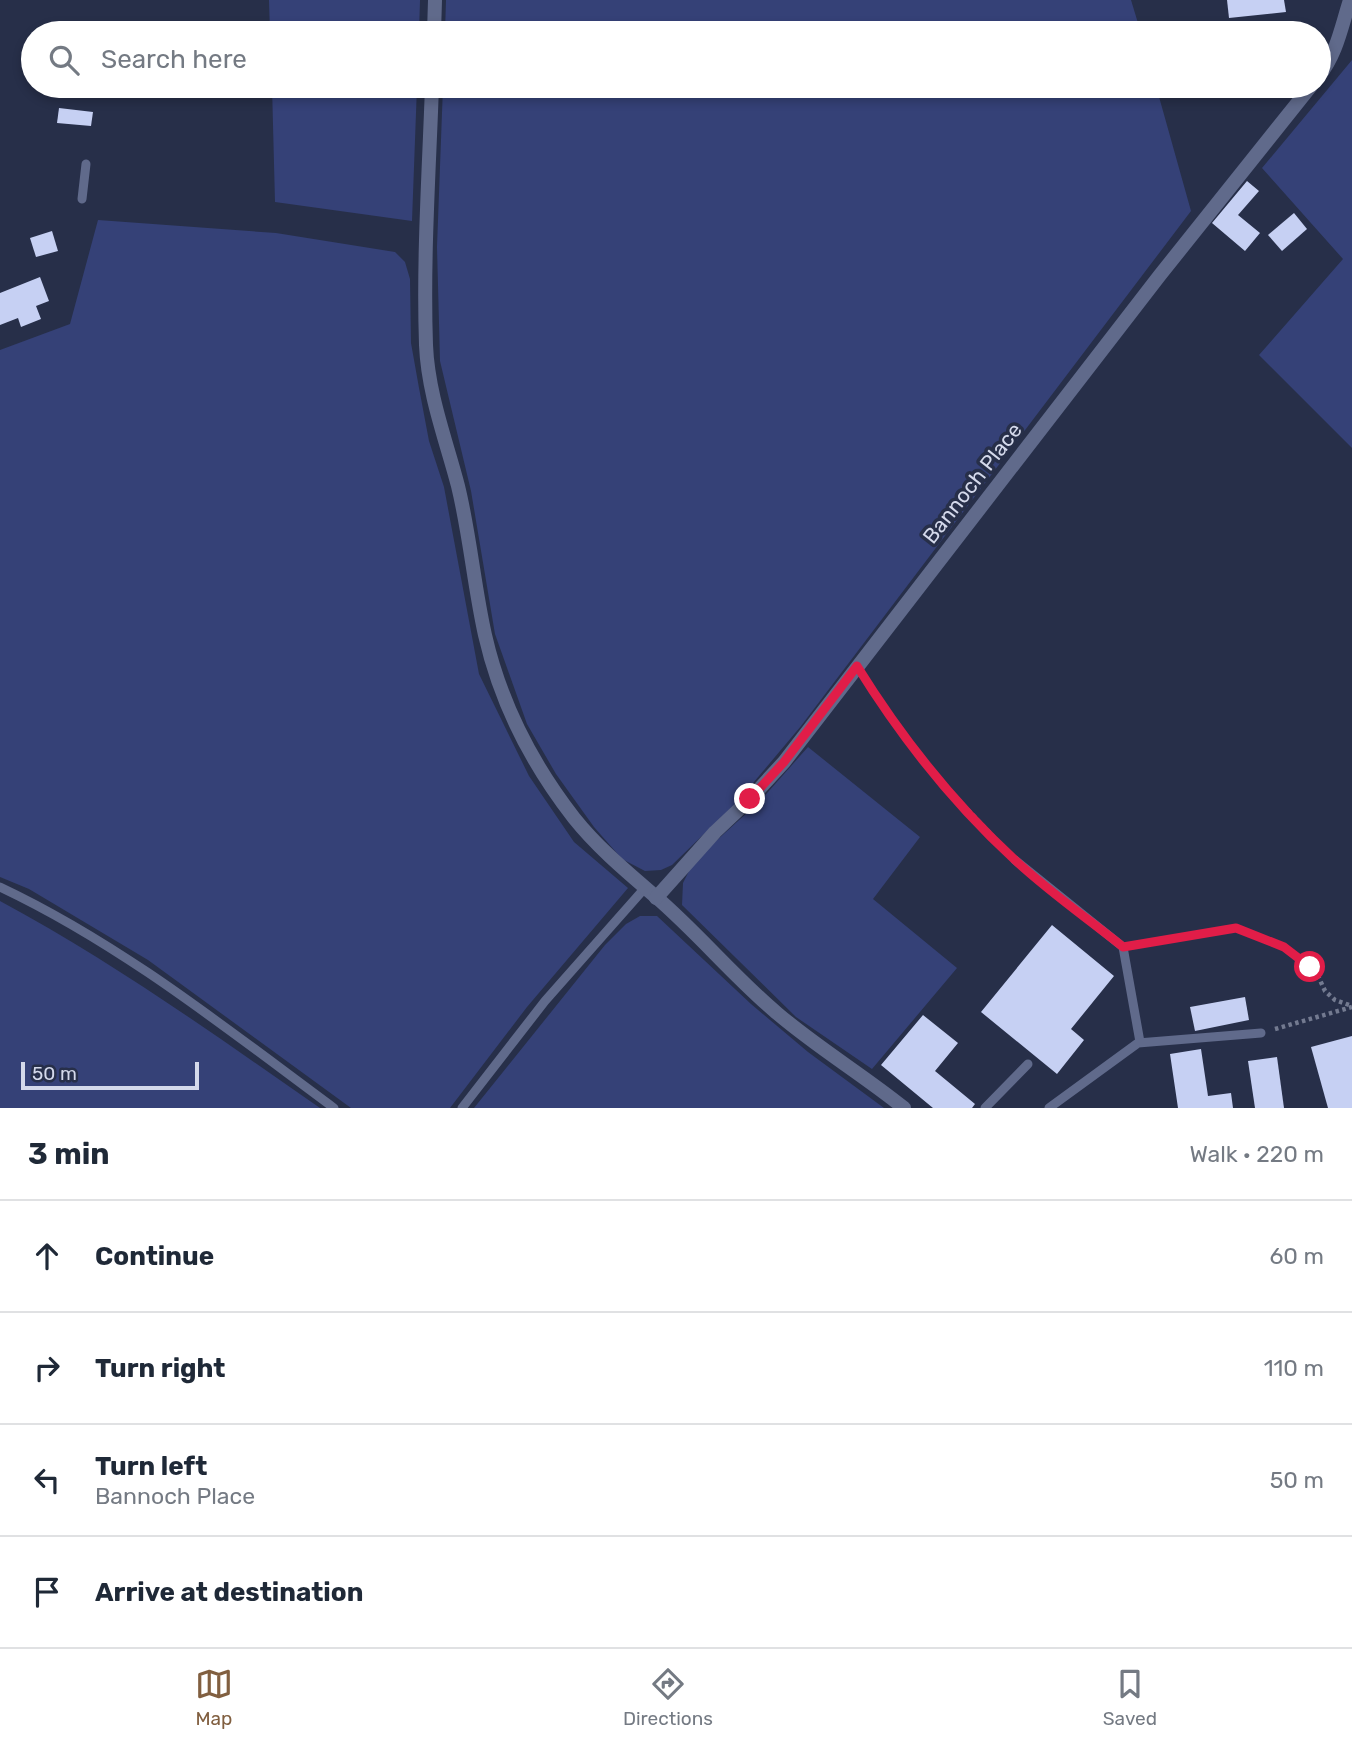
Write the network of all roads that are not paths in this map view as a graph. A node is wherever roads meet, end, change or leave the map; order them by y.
1 (435, 0) edge
2 (1350, 0) edge
3 (434, 21) edge
4 (1331, 58) edge
5 (432, 98) edge
6 (1301, 98) edge
7 (86, 164) dead end
8 (82, 199) dead end
9 (1015, 860) road end
10 (0, 887) edge
11 (650, 893) junction
12 (1261, 1033) road end
13 (1140, 1042) junction
14 (1028, 1064) dead end
15 (334, 1108) edge
16 (462, 1108) edge
17 (904, 1108) edge
18 (985, 1108) edge
19 (1049, 1108) edge

1 - 3 street
2 - 4 street
5 - 11 street
6 - 11 street, Bannoch Place
7 - 8 lane
9 - 13 lane
10 - 15 lane
11 - 16 lane
11 - 17 street
12 - 13 lane
13 - 19 lane
14 - 18 lane

